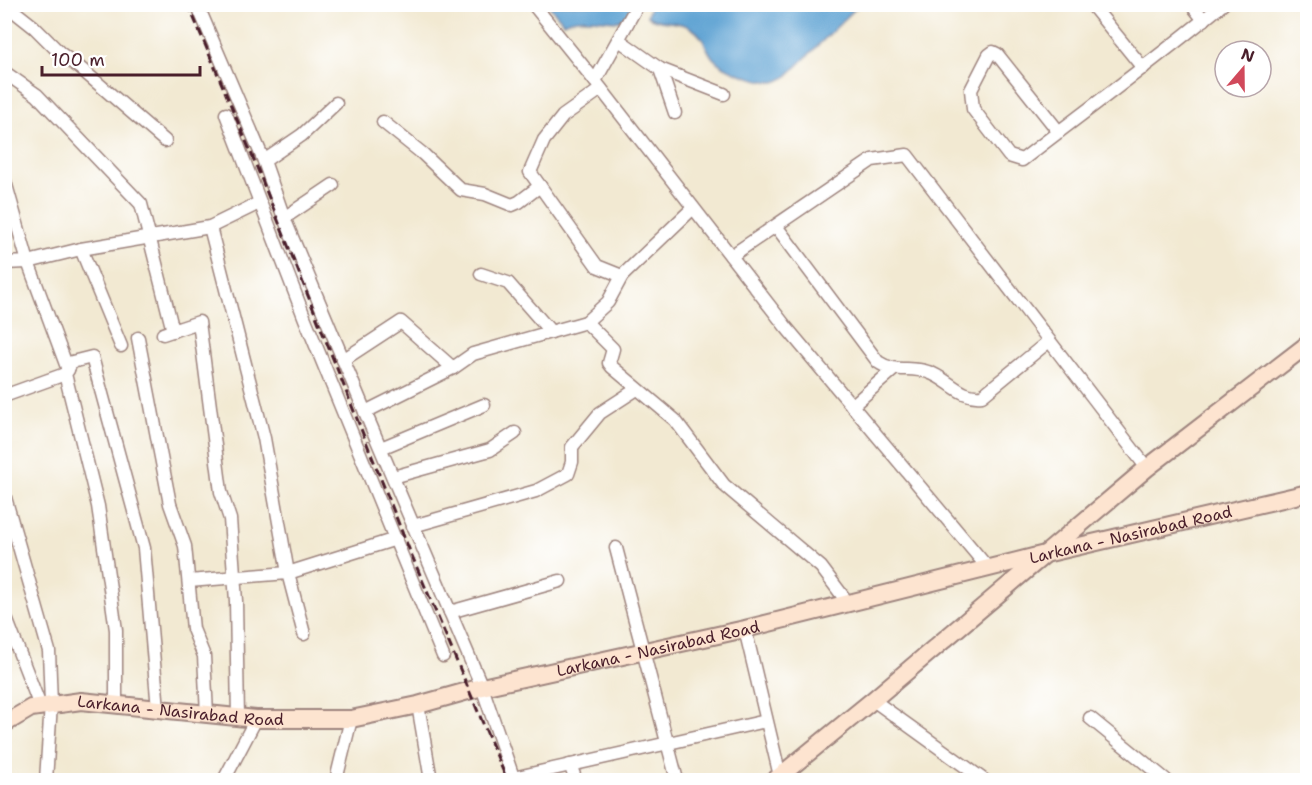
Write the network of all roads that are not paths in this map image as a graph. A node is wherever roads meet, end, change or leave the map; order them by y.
1 (5, 4) edge
2 (197, 4) edge
3 (533, 4) edge
4 (638, 4) edge
5 (1091, 4) edge
6 (1191, 4) edge
7 (1223, 4) edge
8 (1204, 20) junction
9 (619, 40) junction
10 (1143, 68) junction
11 (660, 69) junction
12 (4, 72) edge
13 (598, 85) junction
14 (724, 94) dead end
15 (336, 103) dead end
16 (675, 113) dead end
17 (226, 114) dead end
18 (383, 122) dead end
19 (1059, 132) junction
20 (165, 141) dead end
21 (264, 161) junction
22 (5, 178) edge
23 (333, 185) dead end
24 (540, 186) junction
25 (259, 203) junction
26 (693, 208) junction
27 (284, 218) junction
28 (776, 226) junction
29 (210, 227) junction
30 (150, 237) junction
31 (81, 249) junction
32 (731, 256) junction
33 (28, 262) junction
34 (4, 263) edge
35 (482, 274) dead end
36 (622, 276) junction
37 (586, 322) junction
38 (551, 332) junction
39 (138, 338) dead end
40 (1049, 340) junction
41 (1308, 344) edge
42 (121, 346) dead end
43 (343, 360) junction
44 (453, 368) junction
45 (893, 370) junction
46 (66, 372) junction
47 (637, 389) junction
48 (4, 396) edge
49 (484, 405) dead end
50 (852, 406) junction
51 (365, 412) junction
52 (515, 433) dead end
53 (381, 448) junction
54 (1147, 468) junction
55 (393, 477) junction
56 (1308, 493) edge
57 (4, 494) edge
58 (413, 526) junction
59 (396, 539) junction
60 (616, 548) dead end
61 (1045, 554) junction
62 (988, 568) junction
63 (288, 573) junction
64 (234, 577) junction
65 (560, 580) dead end
66 (189, 581) junction
67 (848, 603) junction
68 (450, 612) junction
69 (4, 613) edge
70 (745, 629) junction
71 (304, 634) dead end
72 (643, 651) junction
73 (443, 656) dead end
74 (482, 687) junction
75 (873, 700) junction
76 (46, 705) junction
77 (116, 705) junction
78 (418, 705) junction
79 (158, 709) junction
80 (207, 714) junction
81 (238, 718) junction
82 (1090, 718) dead end
83 (256, 719) junction
84 (351, 719) junction
85 (766, 721) junction
86 (4, 724) edge
87 (668, 743) junction
88 (570, 765) junction
89 (778, 778) edge
90 (513, 779) edge
91 (46, 780) edge
92 (224, 780) edge
93 (336, 780) edge
94 (431, 780) edge
95 (576, 780) edge
96 (677, 780) edge
97 (984, 780) edge
98 (1166, 780) edge

1 - 20 street
2 - 21 street
3 - 13 street
4 - 9 street
5 - 10 street
6 - 8 street
7 - 8 street
8 - 10 street
9 - 11 street
9 - 13 street
10 - 19 street
11 - 14 street
11 - 16 street
12 - 30 street
13 - 24 street
13 - 26 street
15 - 21 street
17 - 25 street
18 - 24 street
19 - 19 street
21 - 27 street
22 - 33 street
23 - 27 street
24 - 36 street
25 - 29 street
25 - 59 street
26 - 32 street
26 - 36 street
27 - 43 street
28 - 32 street
28 - 40 street
28 - 45 street
29 - 30 street
29 - 63 street
30 - 31 street
30 - 64 street
31 - 33 street
31 - 42 street
32 - 50 street
33 - 34 street
33 - 46 street
35 - 38 street
36 - 37 street
37 - 38 street
37 - 47 street
38 - 44 street
39 - 66 street
40 - 45 street
40 - 54 street
41 - 54 main road
43 - 44 street
43 - 51 street
44 - 51 street
45 - 50 street
46 - 48 street
46 - 77 street
46 - 79 street
47 - 58 street
47 - 67 street
49 - 53 street
50 - 62 street
51 - 53 street
52 - 55 street
53 - 55 street
54 - 61 main road
55 - 58 street
56 - 61 main road, Larkana - Nasirabad Road
57 - 76 street
58 - 68 street
59 - 63 street
59 - 73 street
60 - 72 street
61 - 62 main road, Larkana - Nasirabad Road
61 - 75 main road
62 - 67 main road, Larkana - Nasirabad Road
63 - 64 street
63 - 71 street
64 - 66 street
64 - 81 street
65 - 68 street
66 - 80 street
67 - 70 main road, Larkana - Nasirabad Road
68 - 74 street
69 - 76 street
70 - 72 main road, Larkana - Nasirabad Road
70 - 85 street
72 - 74 main road, Larkana - Nasirabad Road
72 - 87 street
74 - 78 main road, Larkana - Nasirabad Road
74 - 90 street
75 - 89 main road
75 - 97 street
76 - 77 main road, Larkana - Nasirabad Road
76 - 86 main road, Larkana - Nasirabad Road
76 - 91 street
77 - 79 main road, Larkana - Nasirabad Road
78 - 84 main road, Larkana - Nasirabad Road
78 - 94 street
79 - 80 main road, Larkana - Nasirabad Road
80 - 81 main road, Larkana - Nasirabad Road
81 - 83 main road, Larkana - Nasirabad Road
82 - 98 street
83 - 84 main road, Larkana - Nasirabad Road
83 - 92 street
84 - 93 street
85 - 87 street
85 - 89 street
87 - 88 street
87 - 96 street
88 - 90 street
88 - 95 street

